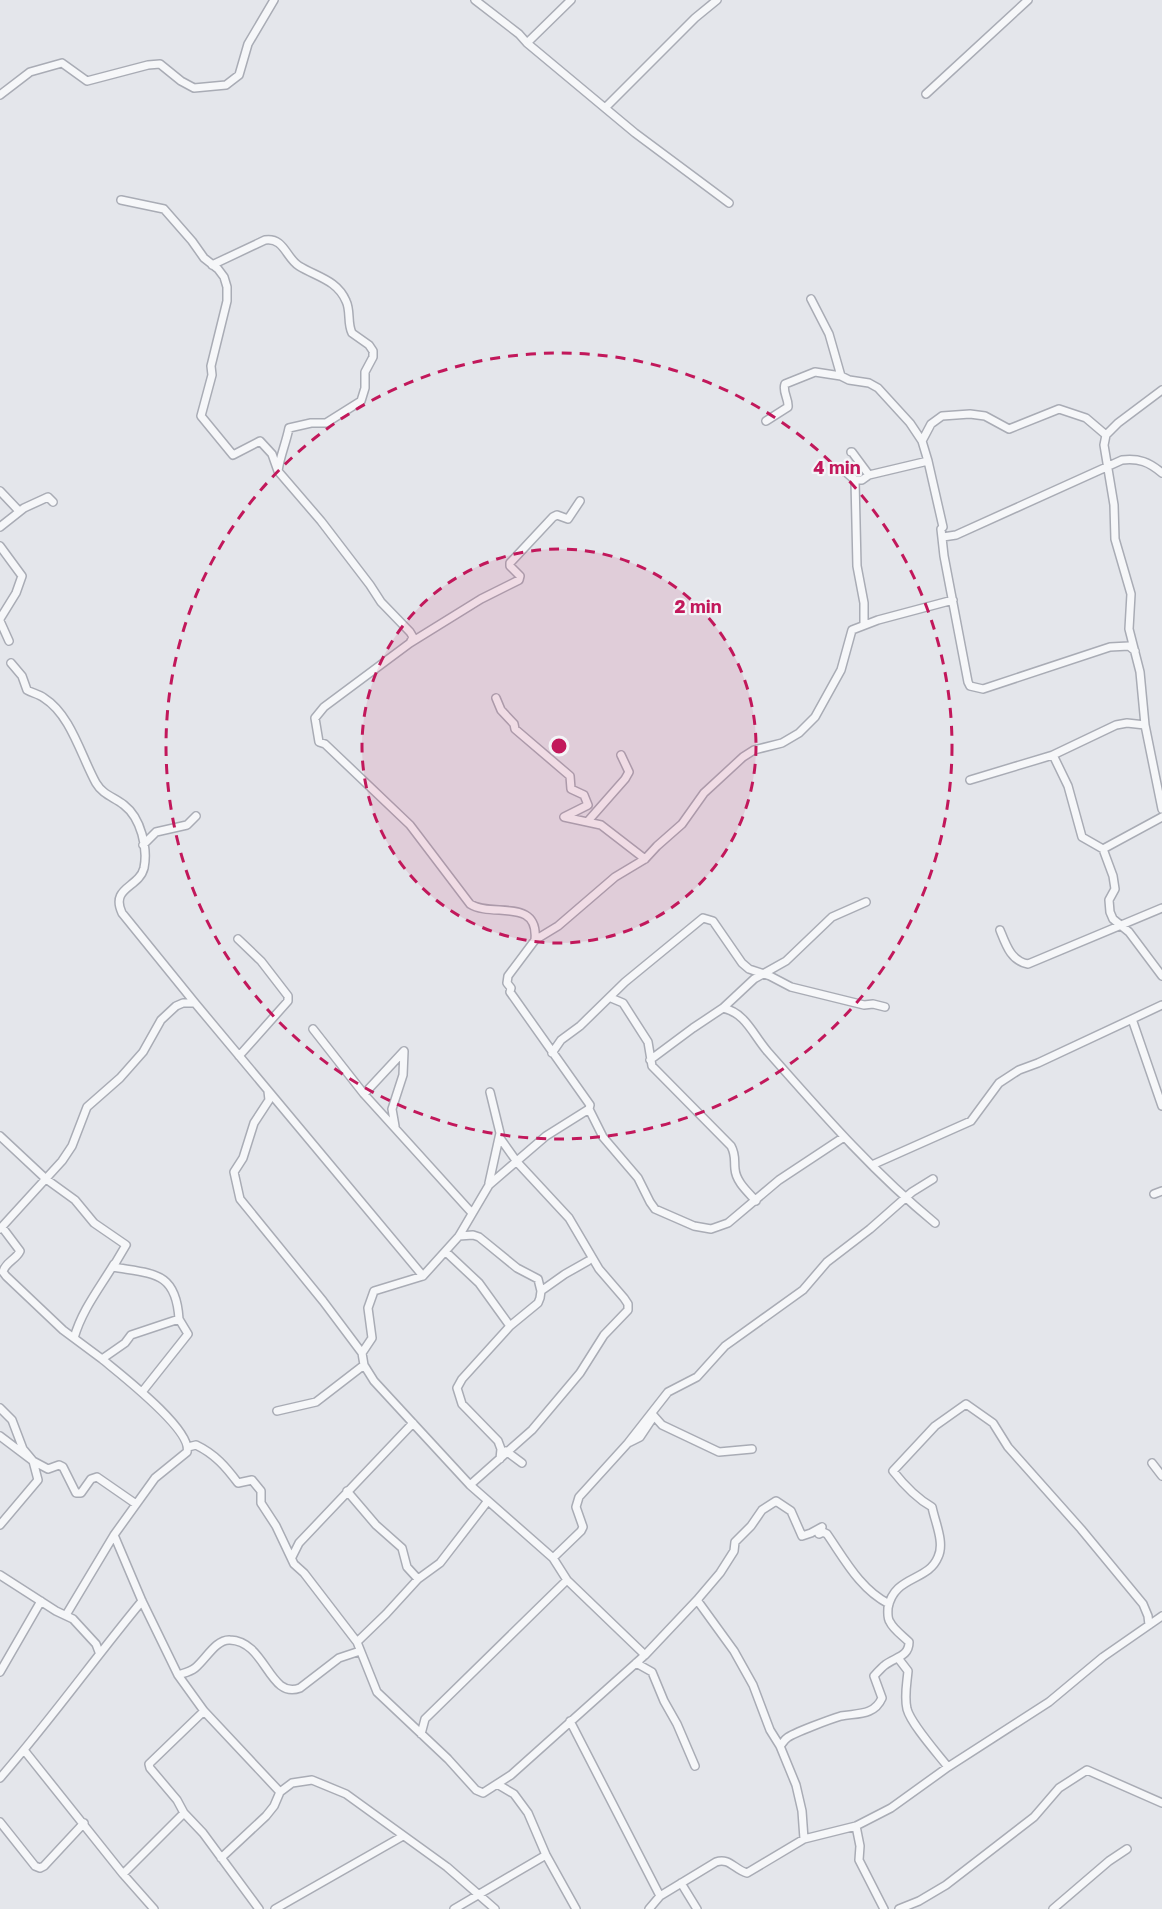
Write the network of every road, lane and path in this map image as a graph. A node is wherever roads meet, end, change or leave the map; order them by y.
1 (274, 0) edge
2 (475, 0) edge
3 (571, 0) edge
4 (717, 0) edge
5 (1028, 0) edge
6 (527, 43) junction
7 (926, 94) dead end
8 (0, 95) edge
9 (605, 108) junction
10 (121, 200) dead end
11 (729, 203) dead end
12 (212, 265) junction
13 (811, 299) dead end
14 (841, 376) junction
15 (1162, 390) edge
16 (766, 421) dead end
17 (1106, 435) junction
18 (921, 441) junction
19 (851, 452) dead end
20 (928, 461) junction
21 (846, 466) dead end
22 (1107, 468) junction
23 (278, 471) junction
24 (1162, 473) edge
25 (869, 475) junction
26 (855, 480) junction
27 (0, 491) edge
28 (580, 501) dead end
29 (53, 502) dead end
30 (19, 511) junction
31 (0, 527) edge
32 (943, 537) junction
33 (0, 546) edge
34 (953, 600) junction
35 (0, 620) edge
36 (864, 624) junction
37 (9, 641) dead end
38 (410, 643) junction
39 (1135, 651) junction
40 (10, 663) dead end
41 (496, 698) dead end
42 (1145, 725) junction
43 (621, 755) dead end
44 (1053, 755) junction
45 (970, 780) dead end
46 (1162, 809) edge
47 (196, 816) dead end
48 (1162, 817) edge
49 (588, 821) junction
50 (143, 844) junction
51 (1103, 849) junction
52 (645, 860) junction
53 (866, 902) dead end
54 (1162, 908) edge
55 (1121, 926) junction
56 (1000, 930) dead end
57 (238, 939) dead end
58 (535, 940) junction
59 (762, 974) junction
60 (1162, 976) edge
61 (611, 998) junction
62 (195, 1003) junction
63 (1162, 1005) edge
64 (885, 1007) dead end
65 (723, 1008) junction
66 (1132, 1019) junction
67 (313, 1029) dead end
68 (552, 1053) junction
69 (239, 1056) junction
70 (650, 1060) junction
71 (268, 1091) junction
72 (490, 1092) dead end
73 (364, 1094) junction
74 (1162, 1106) edge
75 (589, 1109) junction
76 (395, 1126) junction
77 (0, 1136) edge
78 (844, 1137) junction
79 (500, 1138) junction
80 (517, 1162) junction
81 (872, 1166) junction
82 (46, 1179) junction
83 (933, 1179) dead end
84 (489, 1185) junction
85 (1162, 1191) edge
86 (1154, 1194) dead end
87 (905, 1198) junction
88 (756, 1201) junction
89 (471, 1212) junction
90 (935, 1223) dead end
91 (1, 1228) edge
92 (459, 1236) junction
93 (126, 1245) junction
94 (446, 1252) junction
95 (588, 1261) dead end
96 (423, 1276) junction
97 (541, 1291) junction
98 (179, 1319) junction
99 (510, 1326) junction
100 (74, 1338) junction
101 (362, 1353) junction
102 (102, 1359) junction
103 (364, 1365) junction
104 (142, 1392) junction
105 (0, 1408) edge
106 (277, 1411) dead end
107 (413, 1423) junction
108 (0, 1436) edge
109 (628, 1443) junction
110 (188, 1447) junction
111 (752, 1449) dead end
112 (505, 1450) junction
113 (33, 1461) junction
114 (522, 1463) dead end
115 (1152, 1463) dead end
116 (1162, 1476) edge
117 (470, 1485) junction
118 (346, 1491) junction
119 (487, 1502) junction
120 (136, 1504) junction
121 (0, 1525) edge
122 (114, 1535) junction
123 (292, 1557) junction
124 (553, 1558) junction
125 (0, 1575) edge
126 (418, 1579) junction
127 (567, 1580) junction
128 (697, 1600) junction
129 (41, 1601) junction
130 (142, 1601) junction
131 (889, 1605) junction
132 (66, 1615) junction
133 (1162, 1616) edge
134 (1149, 1625) junction
135 (357, 1642) junction
136 (360, 1651) junction
137 (99, 1652) junction
138 (645, 1655) junction
139 (898, 1658) junction
140 (636, 1663) junction
141 (0, 1672) edge
142 (178, 1675) junction
143 (204, 1711) junction
144 (570, 1721) junction
145 (421, 1734) junction
146 (780, 1746) junction
147 (24, 1750) junction
148 (694, 1766) dead end
149 (948, 1767) junction
150 (0, 1778) edge
151 (497, 1784) junction
152 (280, 1792) junction
153 (1162, 1803) edge
154 (184, 1813) junction
155 (0, 1822) edge
156 (84, 1822) junction
157 (856, 1826) junction
158 (403, 1836) junction
159 (804, 1839) junction
160 (1127, 1849) dead end
161 (546, 1855) junction
162 (222, 1858) junction
163 (123, 1874) junction
164 (681, 1883) junction
165 (479, 1895) junction
166 (660, 1896) junction
167 (154, 1909) edge
168 (259, 1909) edge
169 (275, 1909) edge
170 (454, 1909) edge
171 (495, 1909) edge
172 (576, 1909) edge
173 (649, 1909) edge
174 (697, 1909) edge
175 (884, 1909) edge
176 (899, 1909) edge
177 (1053, 1909) edge

1 - 8 street
2 - 6 street
3 - 6 street
4 - 9 street
5 - 7 street
6 - 9 street
9 - 11 street
10 - 12 street
12 - 23 street
12 - 23 street
13 - 14 street
14 - 16 street
14 - 18 street
15 - 17 street
17 - 18 street
17 - 22 street
18 - 20 street
19 - 25 street
20 - 25 street
20 - 32 street
21 - 26 street
22 - 24 street
22 - 32 street
22 - 39 street
23 - 38 street
25 - 26 street
26 - 36 street
27 - 30 street
28 - 38 street
29 - 30 street
30 - 31 street
32 - 34 street
33 - 35 street
34 - 36 street
34 - 39 street
35 - 37 street
36 - 52 street
38 - 58 street
39 - 42 street
40 - 50 street
41 - 49 street
42 - 44 street
42 - 46 street
43 - 49 street
44 - 45 street
44 - 51 street
47 - 50 street
48 - 51 street
49 - 52 street
50 - 62 street
51 - 55 street
52 - 58 street
53 - 59 street
54 - 55 street
55 - 56 street
55 - 60 street
57 - 69 street
58 - 68 street
59 - 61 street
59 - 64 street
59 - 65 street
61 - 68 street
61 - 70 street
62 - 69 street
62 - 82 street
63 - 66 street
65 - 70 street
65 - 78 street
66 - 74 street
66 - 81 street
67 - 73 street
68 - 75 street
69 - 71 street
70 - 88 street
71 - 96 street
71 - 101 street
72 - 79 street
73 - 76 street
73 - 76 street
75 - 80 street
75 - 88 street
76 - 89 street
77 - 82 street
78 - 81 street
78 - 88 street
79 - 80 street
79 - 84 street
80 - 84 street
80 - 112 street
81 - 87 street
82 - 91 street
82 - 93 street
83 - 87 street
84 - 89 street
85 - 86 street
87 - 90 street
87 - 109 street
89 - 92 street
91 - 100 street
92 - 94 street
92 - 97 street
93 - 98 street
93 - 100 street
94 - 96 street
94 - 99 street
95 - 97 street
96 - 101 street
97 - 99 street
98 - 102 street
98 - 104 street
99 - 112 street
100 - 102 street
101 - 103 street
102 - 104 street
103 - 106 street
103 - 107 street
104 - 110 street
105 - 113 street
107 - 117 street
107 - 118 street
108 - 113 street
109 - 111 street
109 - 124 street
110 - 120 street
110 - 123 street
112 - 114 street
112 - 117 street
113 - 120 street
113 - 121 street
115 - 116 street
117 - 119 street
118 - 123 street
118 - 126 street
119 - 124 street
119 - 126 street
120 - 122 street
122 - 130 street
122 - 132 street
123 - 135 street
124 - 127 street
125 - 129 street
126 - 135 street
127 - 138 street
127 - 145 street
128 - 131 street
128 - 138 street
128 - 146 street
129 - 132 street
129 - 141 street
130 - 137 street
130 - 142 street
131 - 134 street
131 - 139 street
132 - 137 street
133 - 134 street
134 - 149 street
135 - 136 street
136 - 142 street
136 - 145 street
137 - 147 street
138 - 140 street
139 - 146 street
139 - 149 street
140 - 144 street
140 - 148 street
142 - 143 street
143 - 152 street
143 - 154 street
144 - 151 street
144 - 166 street
145 - 151 street
146 - 159 street
147 - 150 street
147 - 156 street
149 - 157 street
151 - 161 street
152 - 158 street
152 - 162 street
153 - 176 street
154 - 162 street
154 - 163 street
155 - 156 street
156 - 163 street
157 - 159 street
157 - 175 street
158 - 165 street
158 - 169 street
159 - 164 street
160 - 177 street
161 - 165 street
161 - 172 street
162 - 168 street
163 - 167 street
164 - 166 street
164 - 174 street
165 - 170 street
165 - 171 street
166 - 173 street

